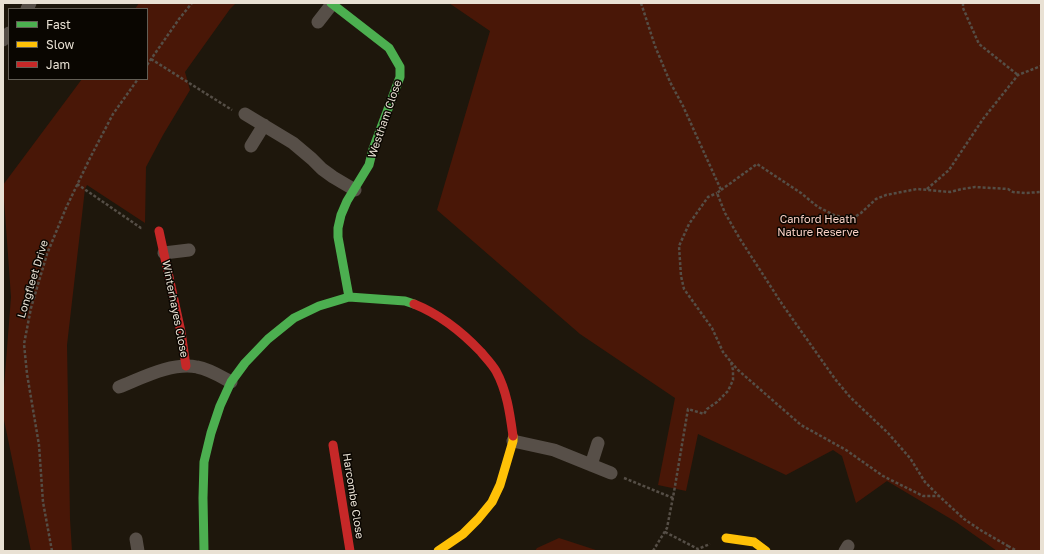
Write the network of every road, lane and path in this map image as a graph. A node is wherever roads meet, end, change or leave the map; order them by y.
1 (192, 3) edge
2 (640, 3) edge
3 (963, 3) edge
4 (332, 4) edge
5 (318, 22) dead end
6 (151, 59) junction
7 (148, 64) edge
8 (1041, 66) edge
9 (1018, 75) junction
10 (137, 80) edge
11 (246, 114) joint
12 (264, 125) junction
13 (251, 146) dead end
14 (78, 184) junction
15 (355, 190) junction
16 (721, 190) junction
17 (926, 190) junction
18 (1041, 192) edge
19 (717, 193) junction
20 (159, 231) joint
21 (189, 250) dead end
22 (164, 253) junction
23 (349, 297) junction
24 (731, 362) junction
25 (186, 366) junction
26 (231, 382) junction
27 (119, 387) dead end
28 (513, 441) junction
29 (598, 443) dead end
30 (333, 445) dead end
31 (591, 465) junction
32 (611, 473) joint
33 (939, 496) junction
34 (673, 498) junction
35 (665, 532) junction
36 (726, 538) joint
37 (1008, 546) junction
38 (52, 551) edge
39 (204, 551) edge
40 (350, 551) edge
41 (438, 551) edge
42 (653, 551) edge
43 (766, 551) edge
44 (1006, 551) edge
45 (1017, 551) edge

1 - 6 path
2 - 16 path
3 - 9 path
4 - 5 street, Westham Close
4 - 15 street, Westham Close
6 - 7 path
6 - 11 path
8 - 9 path
9 - 17 path
10 - 14 path, Longfleet Drive
11 - 12 street
12 - 13 street
12 - 15 street
14 - 20 path
14 - 38 path, Longfleet Drive
15 - 23 street, Westham Close
16 - 17 path
16 - 19 path
17 - 18 path
19 - 24 path
19 - 33 path
20 - 22 street, Winterhayes Close
21 - 22 street, Winterhayes Close
22 - 25 street, Winterhayes Close
23 - 26 street
23 - 28 street
24 - 33 path
24 - 34 path
25 - 26 street, Winterhayes Close
25 - 27 street, Winterhayes Close
26 - 39 street
28 - 31 street
28 - 41 street
29 - 31 street
30 - 40 street, Harcombe Close
31 - 32 street
32 - 34 path
33 - 37 path
34 - 35 path
35 - 36 path
35 - 42 path
36 - 43 street
37 - 44 path
37 - 45 path

